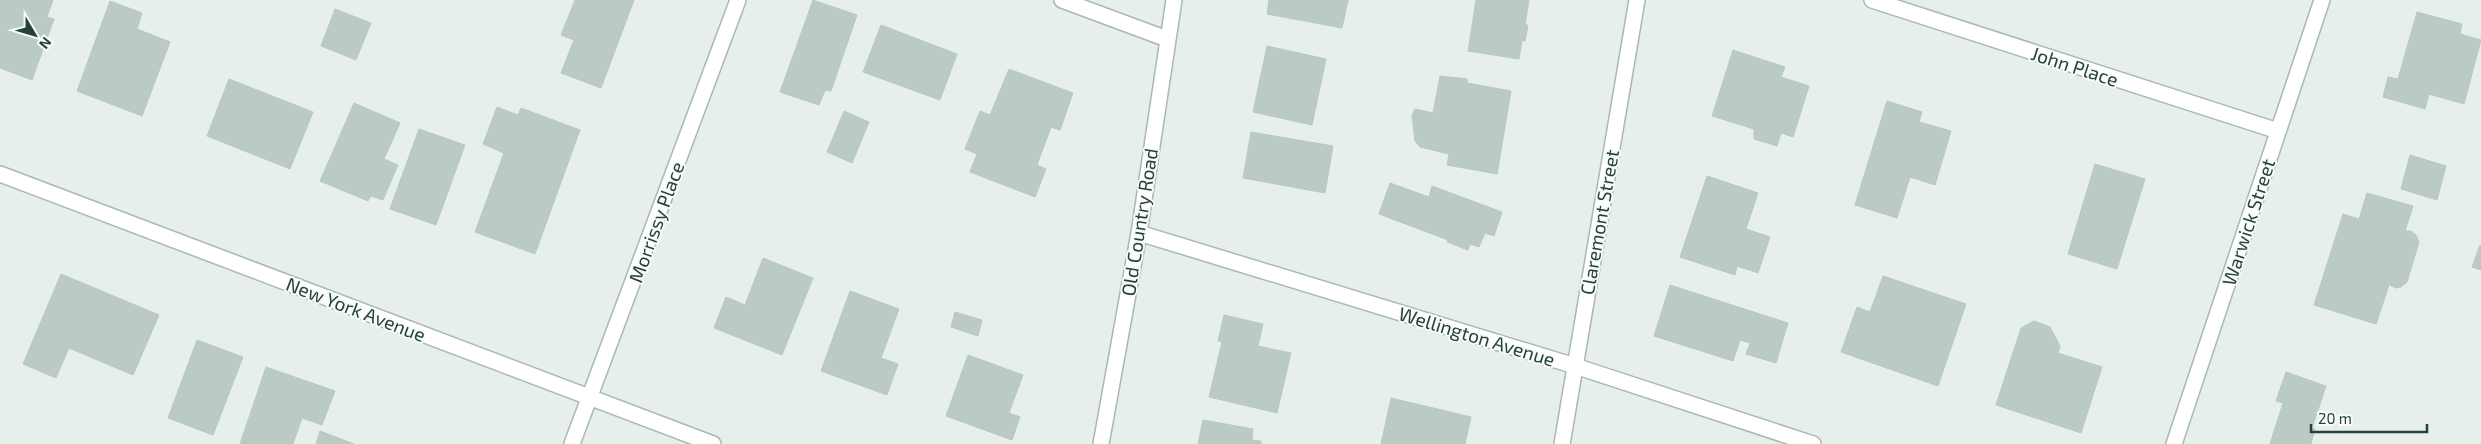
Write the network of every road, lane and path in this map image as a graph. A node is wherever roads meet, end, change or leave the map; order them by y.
1 (738, 0) edge
2 (1062, 0) edge
3 (1174, 0) edge
4 (1637, 0) edge
5 (1872, 0) edge
6 (2322, 0) edge
7 (1167, 39) junction
8 (2278, 131) junction
9 (0, 174) edge
10 (1139, 233) junction
11 (1575, 366) junction
12 (591, 398) junction
13 (572, 444) edge
14 (713, 444) edge
15 (1101, 444) edge
16 (1562, 444) edge
17 (1813, 444) edge
18 (2174, 444) edge

1 - 12 street, Morrissy Place
2 - 7 street
3 - 7 street, Old Country Road
4 - 11 street, Claremont Street
5 - 8 street, John Place
6 - 8 street, Warwick Street
7 - 10 street, Old Country Road
8 - 18 street, Warwick Street
9 - 12 street, New York Avenue
10 - 11 street, Wellington Avenue
10 - 15 street, Old Country Road
11 - 16 street, Claremont Street
11 - 17 street, Wellington Avenue
12 - 13 street, Morrissy Place
12 - 14 street, New York Avenue

